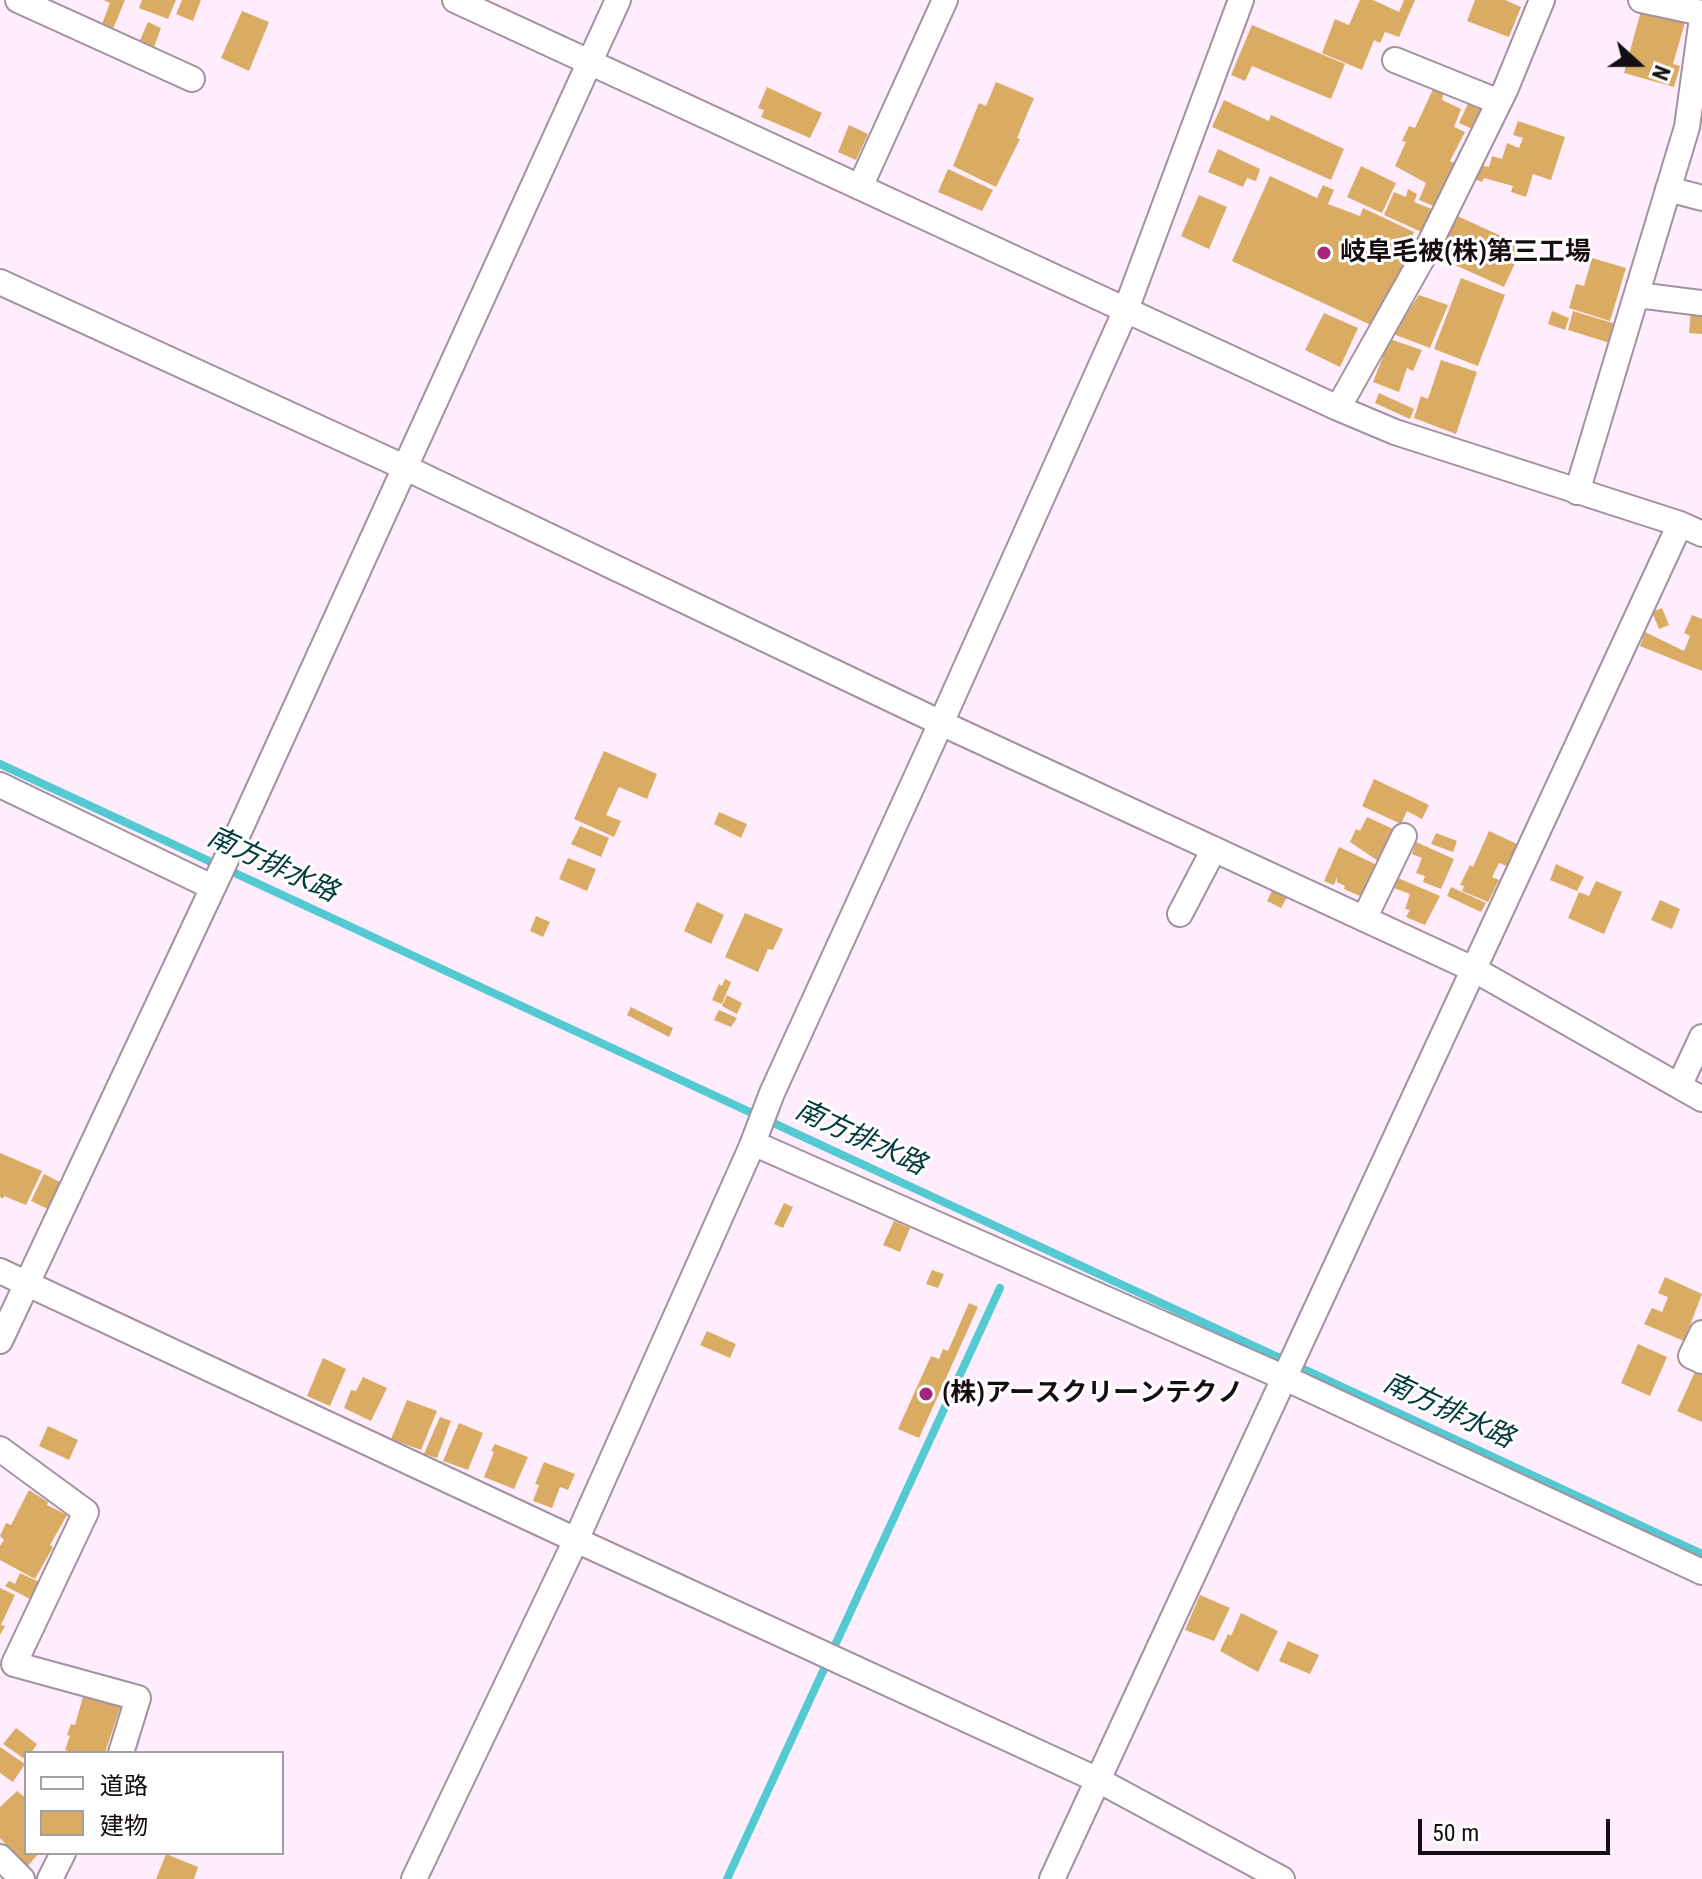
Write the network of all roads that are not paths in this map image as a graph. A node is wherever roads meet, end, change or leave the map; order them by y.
1 (18, 0) edge
2 (455, 0) edge
3 (618, 0) edge
4 (945, 0) edge
5 (1241, 0) edge
6 (1542, 0) edge
7 (1641, 0) edge
8 (1702, 16) edge
9 (1395, 60) dead end
10 (590, 63) junction
11 (192, 79) dead end
12 (1499, 102) junction
13 (860, 187) junction
14 (1668, 189) junction
15 (1702, 198) edge
16 (0, 282) edge
17 (1637, 295) junction
18 (1702, 303) edge
19 (1125, 312) junction
20 (1338, 408) junction
21 (404, 467) junction
22 (1577, 492) junction
23 (1691, 529) edge
24 (941, 723) junction
25 (0, 785) edge
26 (1404, 836) dead end
27 (1214, 849) junction
28 (214, 885) junction
29 (1180, 914) dead end
30 (1364, 919) junction
31 (1475, 970) junction
32 (1702, 1037) edge
33 (1679, 1086) junction
34 (1702, 1099) edge
35 (754, 1139) junction
36 (0, 1271) edge
37 (26, 1283) junction
38 (1702, 1333) edge
39 (0, 1341) edge
40 (1702, 1361) edge
41 (1286, 1377) junction
42 (0, 1449) edge
43 (576, 1540) junction
44 (1702, 1572) edge
45 (122, 1751) edge
46 (1098, 1780) junction
47 (62, 1855) edge
48 (0, 1857) edge
49 (22, 1879) edge
50 (50, 1879) edge
51 (414, 1879) edge
52 (1052, 1879) edge
53 (1282, 1879) edge

1 - 11 street
2 - 10 street
3 - 10 street
4 - 13 street
5 - 19 street
6 - 12 street
7 - 8 street
8 - 14 street
9 - 12 street
10 - 13 street
10 - 21 street
12 - 20 street
13 - 19 street
14 - 15 street
14 - 17 street
16 - 21 street
17 - 18 street
17 - 22 street
19 - 20 street
19 - 24 street
20 - 22 street
21 - 24 street
21 - 28 street
22 - 23 street
23 - 31 street
24 - 27 street
24 - 35 street
25 - 28 street
26 - 30 street
27 - 29 street
27 - 30 street
28 - 37 street
30 - 31 street
31 - 33 street
31 - 41 street
32 - 33 street
33 - 34 street
35 - 41 street
35 - 43 street
36 - 37 street
37 - 39 street
37 - 43 street
38 - 40 street
41 - 44 street
41 - 46 street
42 - 45 street
43 - 46 street
43 - 51 street
46 - 52 street
46 - 53 street
47 - 50 street
48 - 49 street

